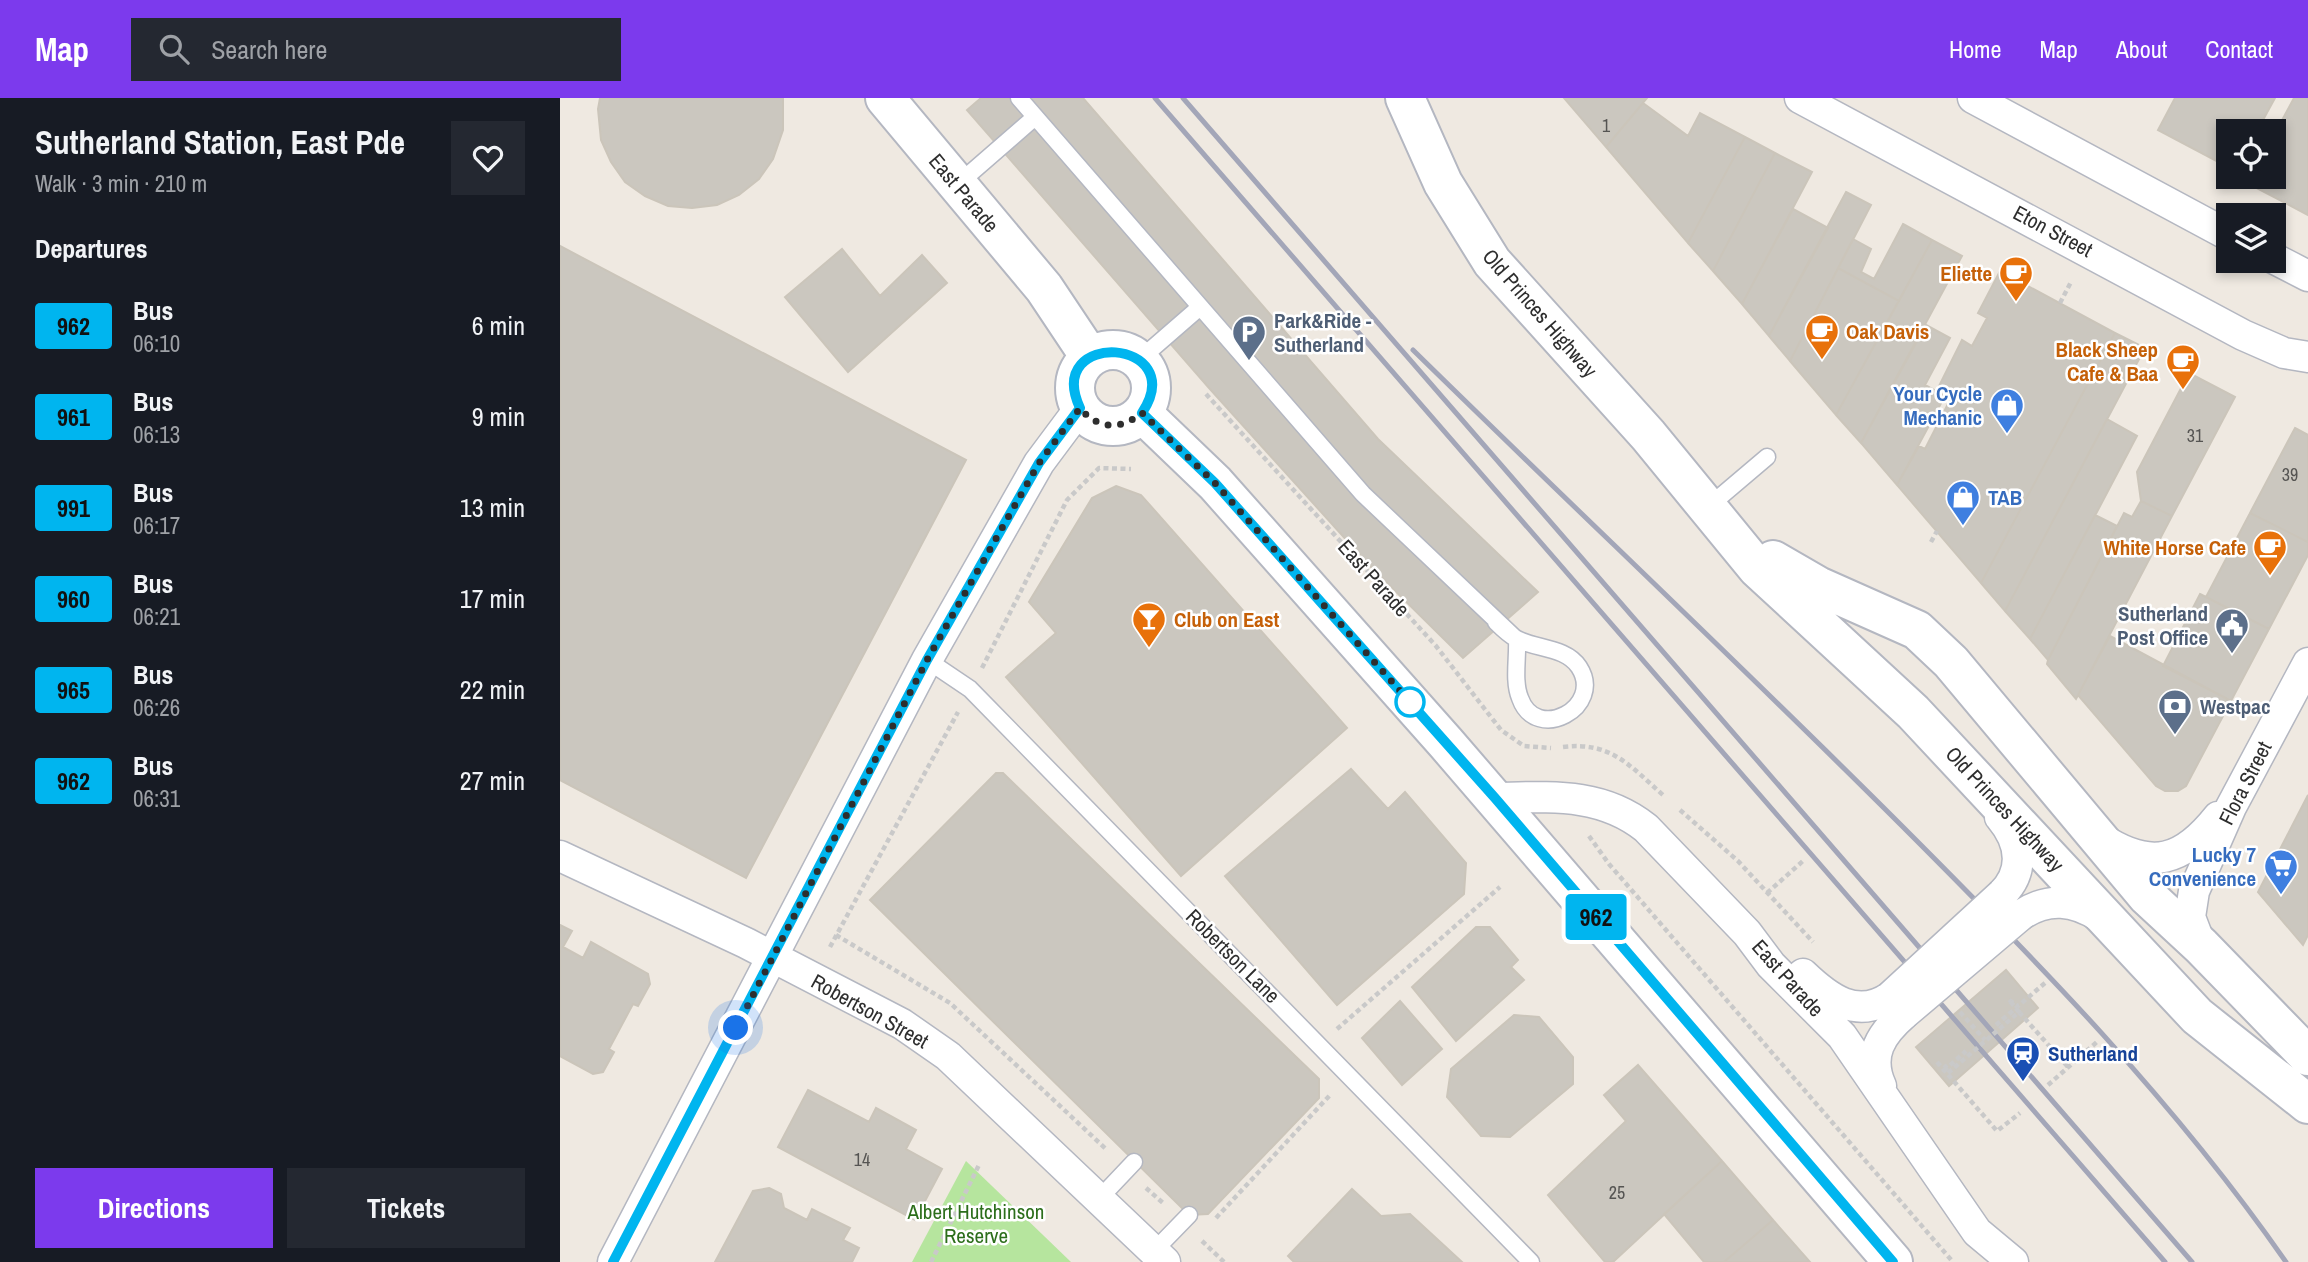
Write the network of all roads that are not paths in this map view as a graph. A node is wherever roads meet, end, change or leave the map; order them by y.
1 (885, 98) edge
2 (1019, 98) edge
3 (1405, 98) edge
4 (1800, 98) edge
5 (1973, 98) edge
6 (1035, 117) junction
7 (958, 184) junction
8 (2216, 228) edge
9 (2286, 265) edge
10 (2308, 276) edge
11 (1200, 307) junction
12 (1090, 357) junction
13 (2308, 357) edge
14 (1139, 360) junction
15 (1080, 408) junction
16 (1142, 413) junction
17 (1767, 457) dead end
18 (1708, 507) junction
19 (1517, 640) junction
20 (1939, 649) junction
21 (927, 660) junction
22 (2307, 669) edge
23 (1938, 738) junction
24 (2245, 780) junction
25 (1495, 798) junction
26 (2092, 832) junction
27 (560, 856) edge
28 (2012, 905) junction
29 (2118, 929) junction
30 (1747, 933) junction
31 (2201, 946) junction
32 (773, 957) junction
33 (1897, 1005) junction
34 (2308, 1056) edge
35 (2308, 1104) edge
36 (1904, 1126) junction
37 (1134, 1162) dead end
38 (1098, 1199) junction
39 (1189, 1215) dead end
40 (1159, 1256) edge
41 (613, 1262) edge
42 (1531, 1262) edge
43 (1893, 1262) edge
44 (2013, 1262) edge

1 - 7 street, East Parade
2 - 6 lane
3 - 18 street, Old Princes Highway
4 - 13 street, Eton Street
5 - 8 street
6 - 7 lane
6 - 11 lane
7 - 12 street, East Parade
9 - 10 street
11 - 14 lane
11 - 19 lane
12 - 14 street
12 - 15 street
14 - 16 street
15 - 16 street
15 - 21 street
16 - 25 street
17 - 18 lane
18 - 20 street, Old Princes Highway
18 - 23 street, Old Princes Highway
19 - 19 lane
20 - 23 street
20 - 26 street, Old Princes Highway
21 - 32 street
21 - 42 lane, Robertson Lane
22 - 24 street, Flora Street
23 - 28 street
23 - 29 street, Old Princes Highway
24 - 26 street
24 - 31 street, Flora Street
25 - 30 street, East Parade
25 - 43 street
26 - 31 street, Old Princes Highway
27 - 32 street, Robertson Street
28 - 29 street
28 - 33 street, bridge
29 - 35 street, Old Princes Highway
30 - 33 street
30 - 36 street, East Parade
31 - 34 street, Old Princes Highway
32 - 38 street, Robertson Street
32 - 41 street
33 - 36 street
36 - 44 street, East Parade
37 - 38 lane
38 - 40 street, Robertson Street
39 - 40 lane

